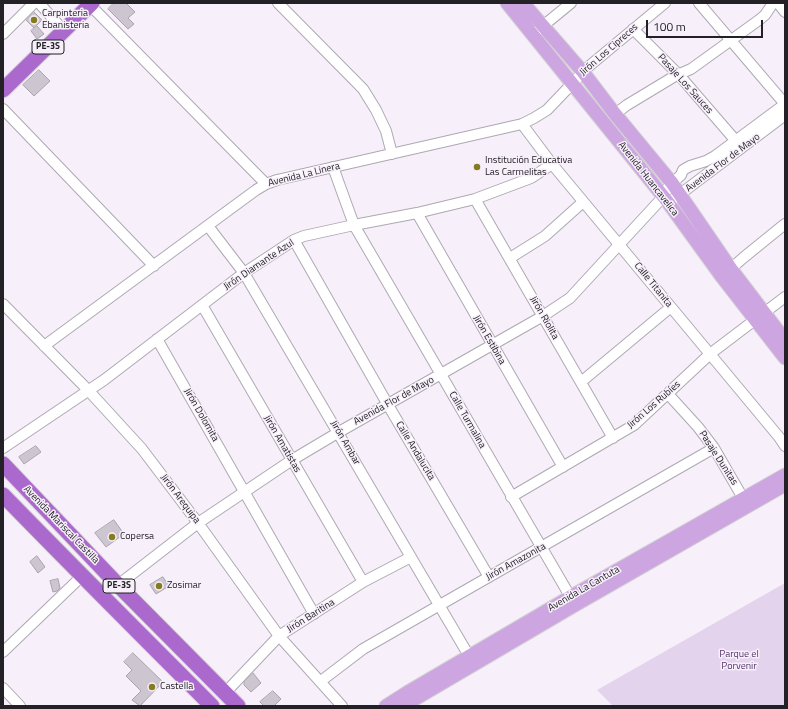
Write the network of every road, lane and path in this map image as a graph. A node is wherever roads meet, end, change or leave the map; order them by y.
1 (34, 3) edge
2 (39, 3) edge
3 (278, 3) edge
4 (507, 3) edge
5 (523, 3) edge
6 (571, 3) edge
7 (665, 3) edge
8 (698, 3) edge
9 (773, 3) edge
10 (778, 3) edge
11 (91, 4) edge
12 (785, 12) edge
13 (633, 29) junction
14 (538, 30) junction
15 (64, 31) junction
16 (3, 34) edge
17 (730, 41) junction
18 (583, 72) junction
19 (679, 75) junction
20 (573, 83) junction
21 (3, 90) edge
22 (785, 104) edge
23 (3, 109) edge
24 (615, 114) junction
25 (785, 116) edge
26 (522, 124) junction
27 (736, 141) junction
28 (392, 154) junction
29 (552, 164) junction
30 (333, 167) junction
31 (672, 183) junction
32 (266, 184) junction
33 (681, 195) junction
34 (475, 199) junction
35 (663, 201) junction
36 (584, 202) junction
37 (417, 213) junction
38 (785, 224) edge
39 (354, 225) junction
40 (208, 226) junction
41 (294, 240) junction
42 (619, 244) junction
43 (510, 258) junction
44 (154, 266) junction
45 (244, 273) junction
46 (726, 273) junction
47 (785, 297) edge
48 (3, 304) edge
49 (202, 306) junction
50 (671, 308) junction
51 (543, 316) junction
52 (759, 316) junction
53 (157, 339) junction
54 (785, 340) edge
55 (492, 345) junction
56 (44, 346) junction
57 (710, 354) junction
58 (785, 358) edge
59 (441, 375) junction
60 (581, 382) junction
61 (88, 390) junction
62 (668, 394) junction
63 (388, 405) junction
64 (339, 432) junction
65 (613, 438) junction
66 (785, 446) edge
67 (3, 448) edge
68 (714, 448) junction
69 (292, 460) junction
70 (3, 464) edge
71 (563, 467) junction
72 (785, 475) edge
73 (785, 485) edge
74 (244, 492) junction
75 (3, 495) edge
76 (511, 497) junction
77 (746, 502) junction
78 (198, 523) junction
79 (541, 548) junction
80 (411, 557) junction
81 (82, 576) junction
82 (489, 577) junction
83 (363, 582) junction
84 (118, 584) junction
85 (572, 601) junction
86 (439, 606) junction
87 (314, 614) junction
88 (279, 636) junction
89 (3, 652) edge
90 (472, 660) junction
91 (321, 682) junction
92 (3, 688) edge
93 (225, 693) junction
94 (207, 704) edge
95 (20, 706) edge
96 (238, 706) edge
97 (342, 706) edge
98 (386, 706) edge
99 (403, 706) edge

1 - 16 street
2 - 15 street
3 - 28 street
4 - 14 main road, Avenida Huancavelica
5 - 14 main road, Avenida Huancavelica
6 - 14 street
7 - 13 street, Jirón Los Cipreces
8 - 17 street
9 - 17 street
10 - 12 street
11 - 15 highway, PE-3S
11 - 32 street
13 - 18 street, Jirón Los Cipreces
13 - 19 street, Pasaje Los Sauces
14 - 18 main road, Avenida Huancavelica
14 - 20 main road, Avenida Huancavelica
15 - 21 highway, PE-3S
17 - 19 street
17 - 22 street
18 - 20 street, Jirón Los Cipreces
18 - 24 main road, Avenida Huancavelica
19 - 24 street
19 - 27 street, Pasaje Los Sauces
20 - 26 street, Avenida La Linera
20 - 35 main road, Avenida Huancavelica
22 - 27 street, Avenida Flor de Mayo
23 - 44 street
24 - 31 main road, Avenida Huancavelica
25 - 33 street, Avenida Flor de Mayo
26 - 28 street, Avenida La Linera
26 - 29 street, Calle Titanita
27 - 31 street, Avenida Flor de Mayo
28 - 30 street, Avenida La Linera
29 - 34 street, Jirón Diamante Azul
29 - 36 street, Calle Titanita
30 - 32 street, Avenida La Linera
30 - 39 street, Calle Turmalina
31 - 33 main road, Avenida Huancavelica
31 - 35 street, Avenida Flor de Mayo
32 - 40 street, Avenida La Linera
33 - 35 street, Avenida Flor de Mayo
33 - 46 main road, Avenida Huancavelica
34 - 37 street, Jirón Diamante Azul
34 - 43 street, Jirón Riolita
35 - 42 street, Avenida Flor de Mayo
35 - 46 main road, Avenida Huancavelica
36 - 42 street, Calle Titanita
36 - 43 street
37 - 39 street, Jirón Diamante Azul
37 - 55 street, Jirón Estibina
38 - 46 street
39 - 41 street, Jirón Diamante Azul
39 - 59 street, Calle Turmalina
40 - 44 street, Avenida La Linera
40 - 45 street, Jirón Ambar
41 - 45 street, Jirón Diamante Azul
41 - 63 street, Calle Andalucita
42 - 50 street, Calle Titanita
42 - 51 street, Avenida Flor de Mayo
43 - 51 street, Jirón Riolita
44 - 56 street, Avenida La Linera
45 - 49 street, Jirón Diamante Azul
45 - 64 street, Jirón Ambar
46 - 52 main road, Avenida Huancavelica
47 - 52 street, Jirón Los Rubíes
48 - 56 street, Jirón Arequipa
49 - 53 street, Jirón Diamante Azul
49 - 69 street, Jirón Amatistas
50 - 57 street, Calle Titanita
50 - 60 street
51 - 55 street, Avenida Flor de Mayo
51 - 60 street, Jirón Riolita
52 - 54 main road, Avenida Huancavelica
52 - 57 street, Jirón Los Rubíes
52 - 58 main road, Avenida Huancavelica
53 - 61 street, Jirón Diamante Azul
53 - 74 street, Jirón Dolomita
55 - 59 street, Avenida Flor de Mayo
55 - 71 street, Jirón Estibina
56 - 61 street, Jirón Arequipa
57 - 62 street, Jirón Los Rubíes
57 - 66 street, Calle Titanita
59 - 63 street, Avenida Flor de Mayo
59 - 76 street, Calle Turmalina
60 - 65 street, Jirón Riolita
61 - 67 street, Jirón Diamante Azul
61 - 78 street, Jirón Arequipa
62 - 65 street, Jirón Los Rubíes
62 - 68 street, Pasaje Dunitas
63 - 64 street, Avenida Flor de Mayo
63 - 82 street, Calle Andalucita
64 - 69 street, Avenida Flor de Mayo
64 - 80 street, Jirón Ambar
65 - 71 street, Jirón Los Rubíes
68 - 77 street, Pasaje Dunitas
68 - 79 street, Jirón Amazonita
69 - 74 street, Avenida Flor de Mayo
69 - 83 street, Jirón Amatistas
70 - 84 highway, Avenida Mariscal Castilla / PE-3S
71 - 76 street, Jirón Los Rubíes
72 - 77 main road, Avenida La Cantuta
73 - 77 main road, Avenida La Cantuta
74 - 78 street, Avenida Flor de Mayo
74 - 87 street, Jirón Dolomita
75 - 81 highway, Avenida Mariscal Castilla / PE-3S
76 - 79 street, Calle Turmalina
77 - 85 main road, Avenida La Cantuta
78 - 84 street, Avenida Flor de Mayo
78 - 88 street, Jirón Arequipa
79 - 82 street, Jirón Amazonita
79 - 85 street, Calle Turmalina
80 - 83 street, Jirón Baritina
80 - 86 street, Jirón Ambar
81 - 89 street
81 - 94 highway, Avenida Mariscal Castilla / PE-3S
82 - 86 street, Jirón Amazonita
83 - 87 street, Jirón Baritina
84 - 93 highway, Avenida Mariscal Castilla / PE-3S
85 - 90 main road, Avenida La Cantuta
86 - 90 street, Jirón Ambar
86 - 91 street, Jirón Amazonita
87 - 88 street, Jirón Baritina
88 - 91 street, Jirón Arequipa
88 - 93 street, Jirón Baritina
90 - 98 main road, Avenida La Cantuta
90 - 99 main road, Avenida La Cantuta
91 - 97 street, Jirón Arequipa
92 - 95 street
93 - 96 highway, Avenida Mariscal Castilla / PE-3S

